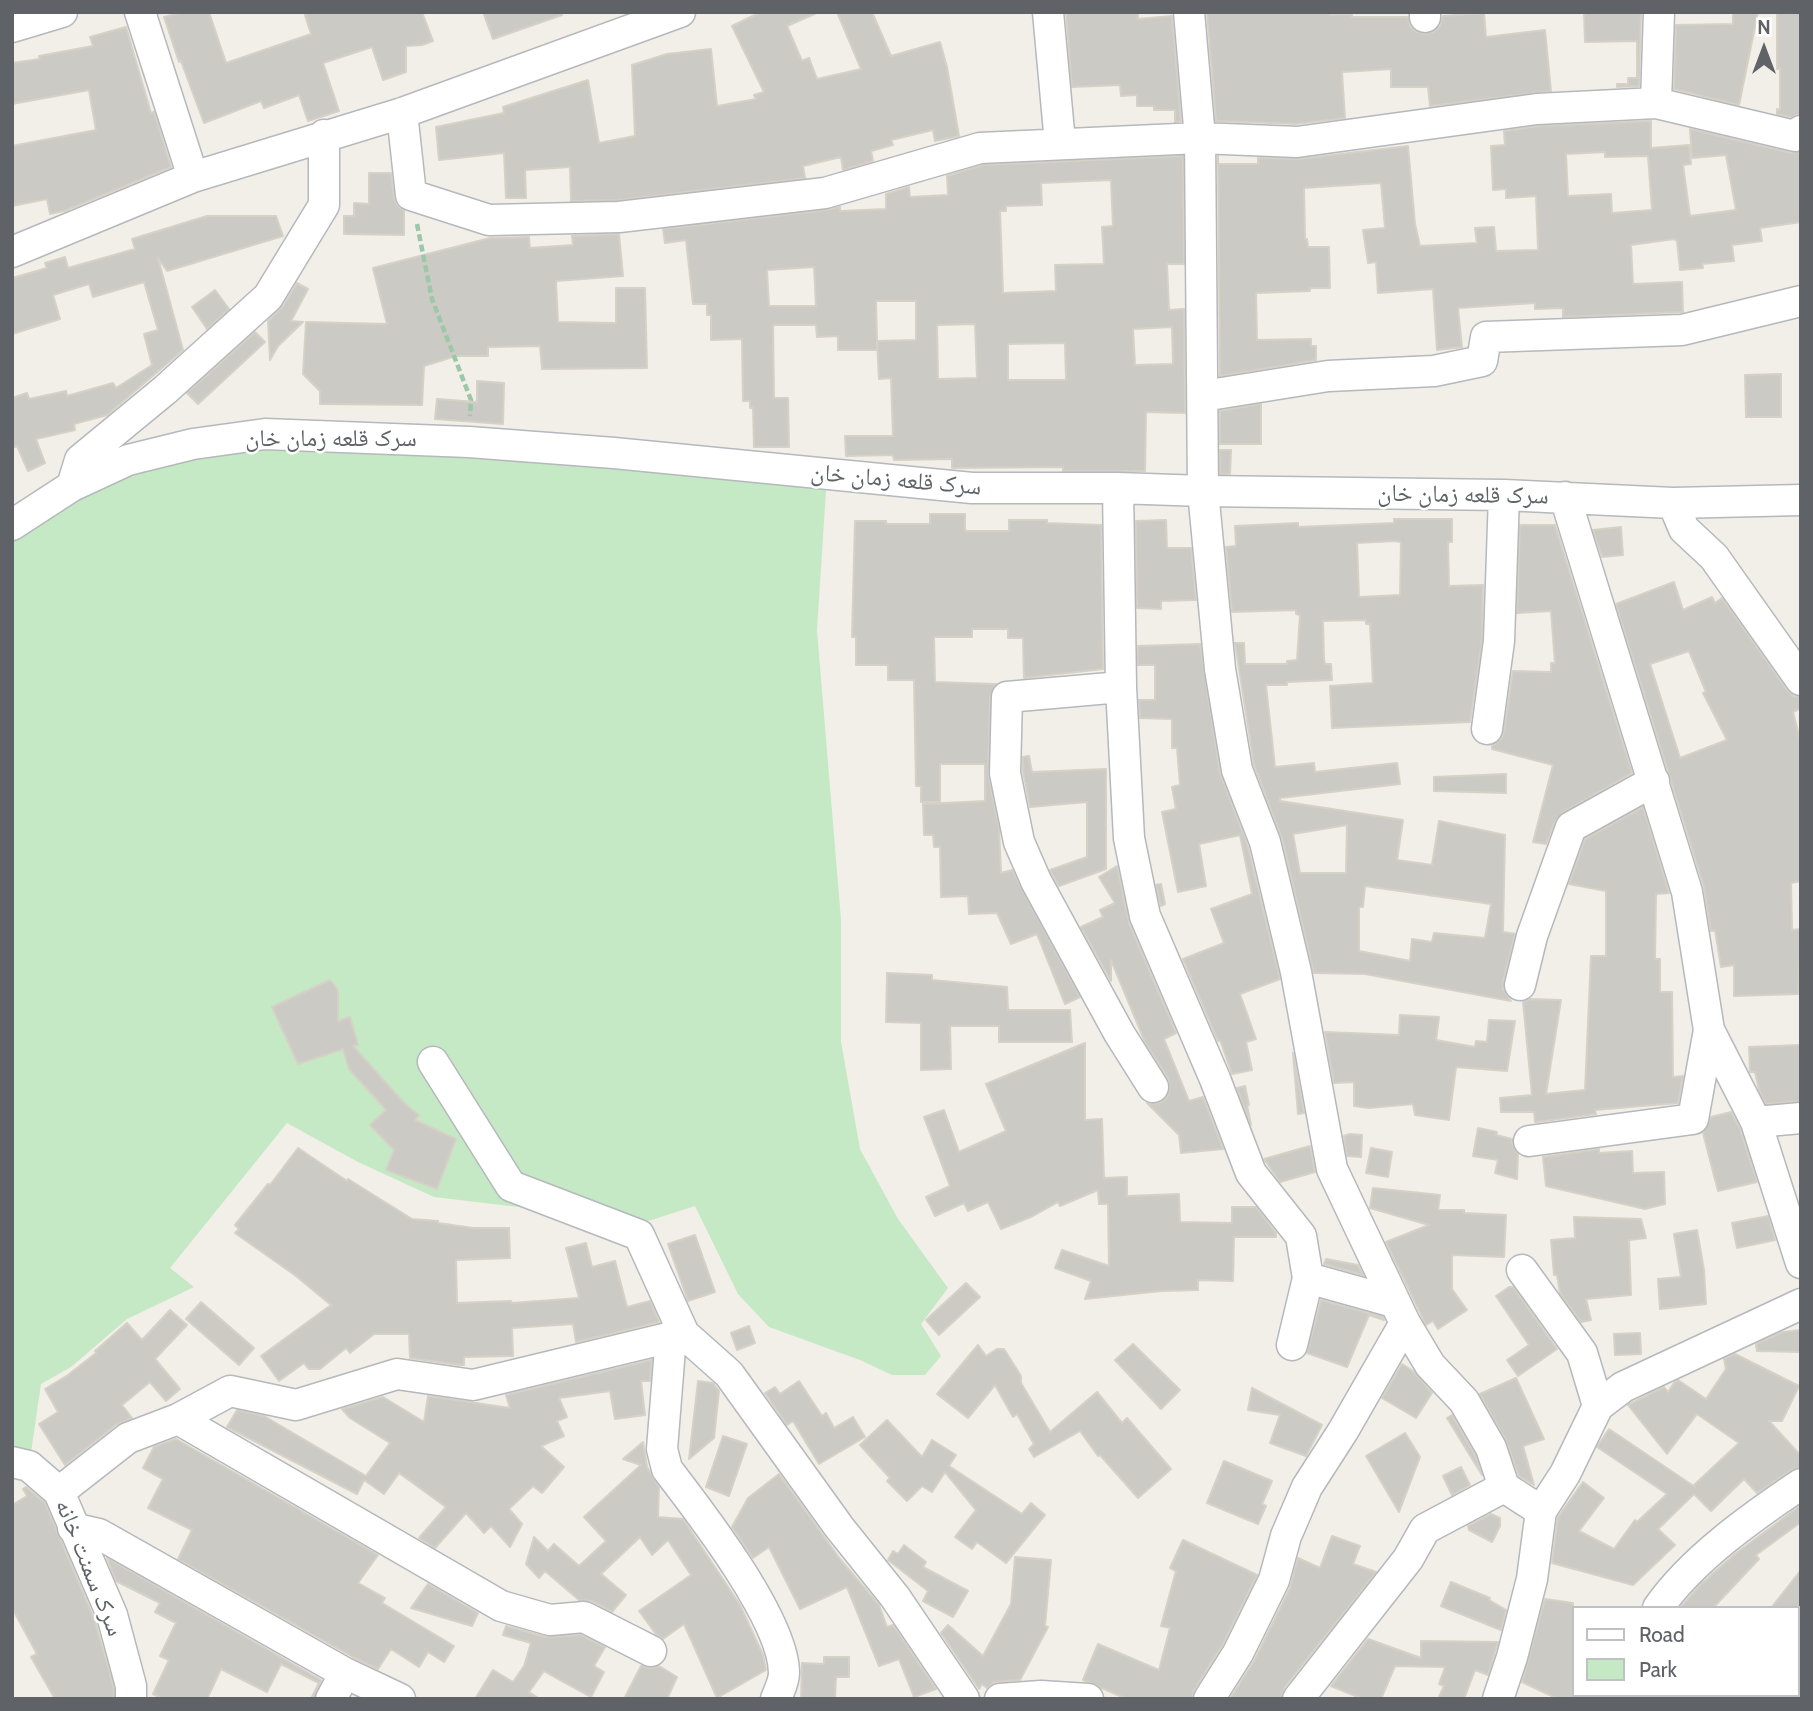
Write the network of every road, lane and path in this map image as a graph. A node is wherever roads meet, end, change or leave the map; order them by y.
1 (62, 12) edge
2 (139, 12) edge
3 (680, 12) edge
4 (1048, 12) edge
5 (1189, 12) edge
6 (1659, 12) edge
7 (12, 27) edge
8 (1656, 103) junction
9 (402, 113) junction
10 (1801, 131) edge
11 (324, 135) junction
12 (1200, 138) junction
13 (1060, 143) junction
14 (193, 177) junction
15 (411, 195) junction
16 (12, 252) edge
17 (1801, 301) edge
18 (1203, 396) junction
19 (469, 442) junction
20 (72, 486) junction
21 (1118, 488) junction
22 (1203, 491) junction
23 (1504, 495) junction
24 (1565, 497) junction
25 (1801, 500) edge
26 (1673, 503) junction
27 (12, 525) edge
28 (1801, 680) edge
29 (1121, 687) junction
30 (1487, 729) dead end
31 (1654, 780) junction
32 (1520, 985) dead end
33 (1709, 1030) junction
34 (432, 1062) dead end
35 (1153, 1087) dead end
36 (1801, 1118) edge
37 (1756, 1122) junction
38 (1530, 1141) dead end
39 (1801, 1263) edge
40 (1522, 1270) dead end
41 (1308, 1278) junction
42 (1801, 1304) edge
43 (1399, 1313) junction
44 (678, 1335) junction
45 (1292, 1345) dead end
46 (1598, 1406) junction
47 (178, 1419) junction
48 (12, 1462) edge
49 (1801, 1485) edge
50 (1504, 1487) junction
51 (59, 1492) junction
52 (1541, 1511) junction
53 (73, 1528) junction
54 (1659, 1606) edge
55 (651, 1651) dead end
56 (345, 1673) junction
57 (131, 1699) edge
58 (331, 1699) edge
59 (400, 1699) edge
60 (776, 1699) edge
61 (964, 1699) edge
62 (1000, 1699) edge
63 (1088, 1699) edge
64 (1209, 1699) edge
65 (1298, 1699) edge
66 (1497, 1699) edge

1 - 7 street
2 - 14 street
3 - 9 street
4 - 13 street
5 - 12 street
6 - 8 street
8 - 10 street
8 - 12 street
9 - 11 street
9 - 15 street
11 - 14 street
11 - 20 street
12 - 13 street
12 - 18 street
13 - 15 street
14 - 16 street
15 - 19 path
17 - 18 street
18 - 22 street
19 - 20 street, سرک قلعه زمان خان
19 - 21 street, سرک قلعه زمان خان
20 - 27 street, سرک قلعه زمان خان
21 - 22 street, سرک قلعه زمان خان
21 - 29 street
22 - 23 street, سرک قلعه زمان خان
22 - 43 street
23 - 24 street, سرک قلعه زمان خان
23 - 30 street
24 - 26 street, سرک قلعه زمان خان
24 - 31 street
25 - 26 street, سرک قلعه زمان خان
26 - 28 street
29 - 35 street
29 - 41 street
31 - 32 street
31 - 33 street
33 - 37 street
33 - 38 street
34 - 44 street
36 - 37 street
37 - 39 street
40 - 46 street
41 - 43 street
41 - 45 street
42 - 46 street
43 - 50 street
43 - 64 street
44 - 47 street
44 - 60 street
44 - 61 street
46 - 52 street
47 - 51 street
47 - 55 street
48 - 51 street, سرک سمنت خانه
49 - 54 street
50 - 52 street
50 - 65 street
51 - 53 street, سرک سمنت خانه
52 - 66 street
53 - 56 street
53 - 57 street, سرک سمنت خانه
56 - 58 street
56 - 59 street
62 - 63 street

